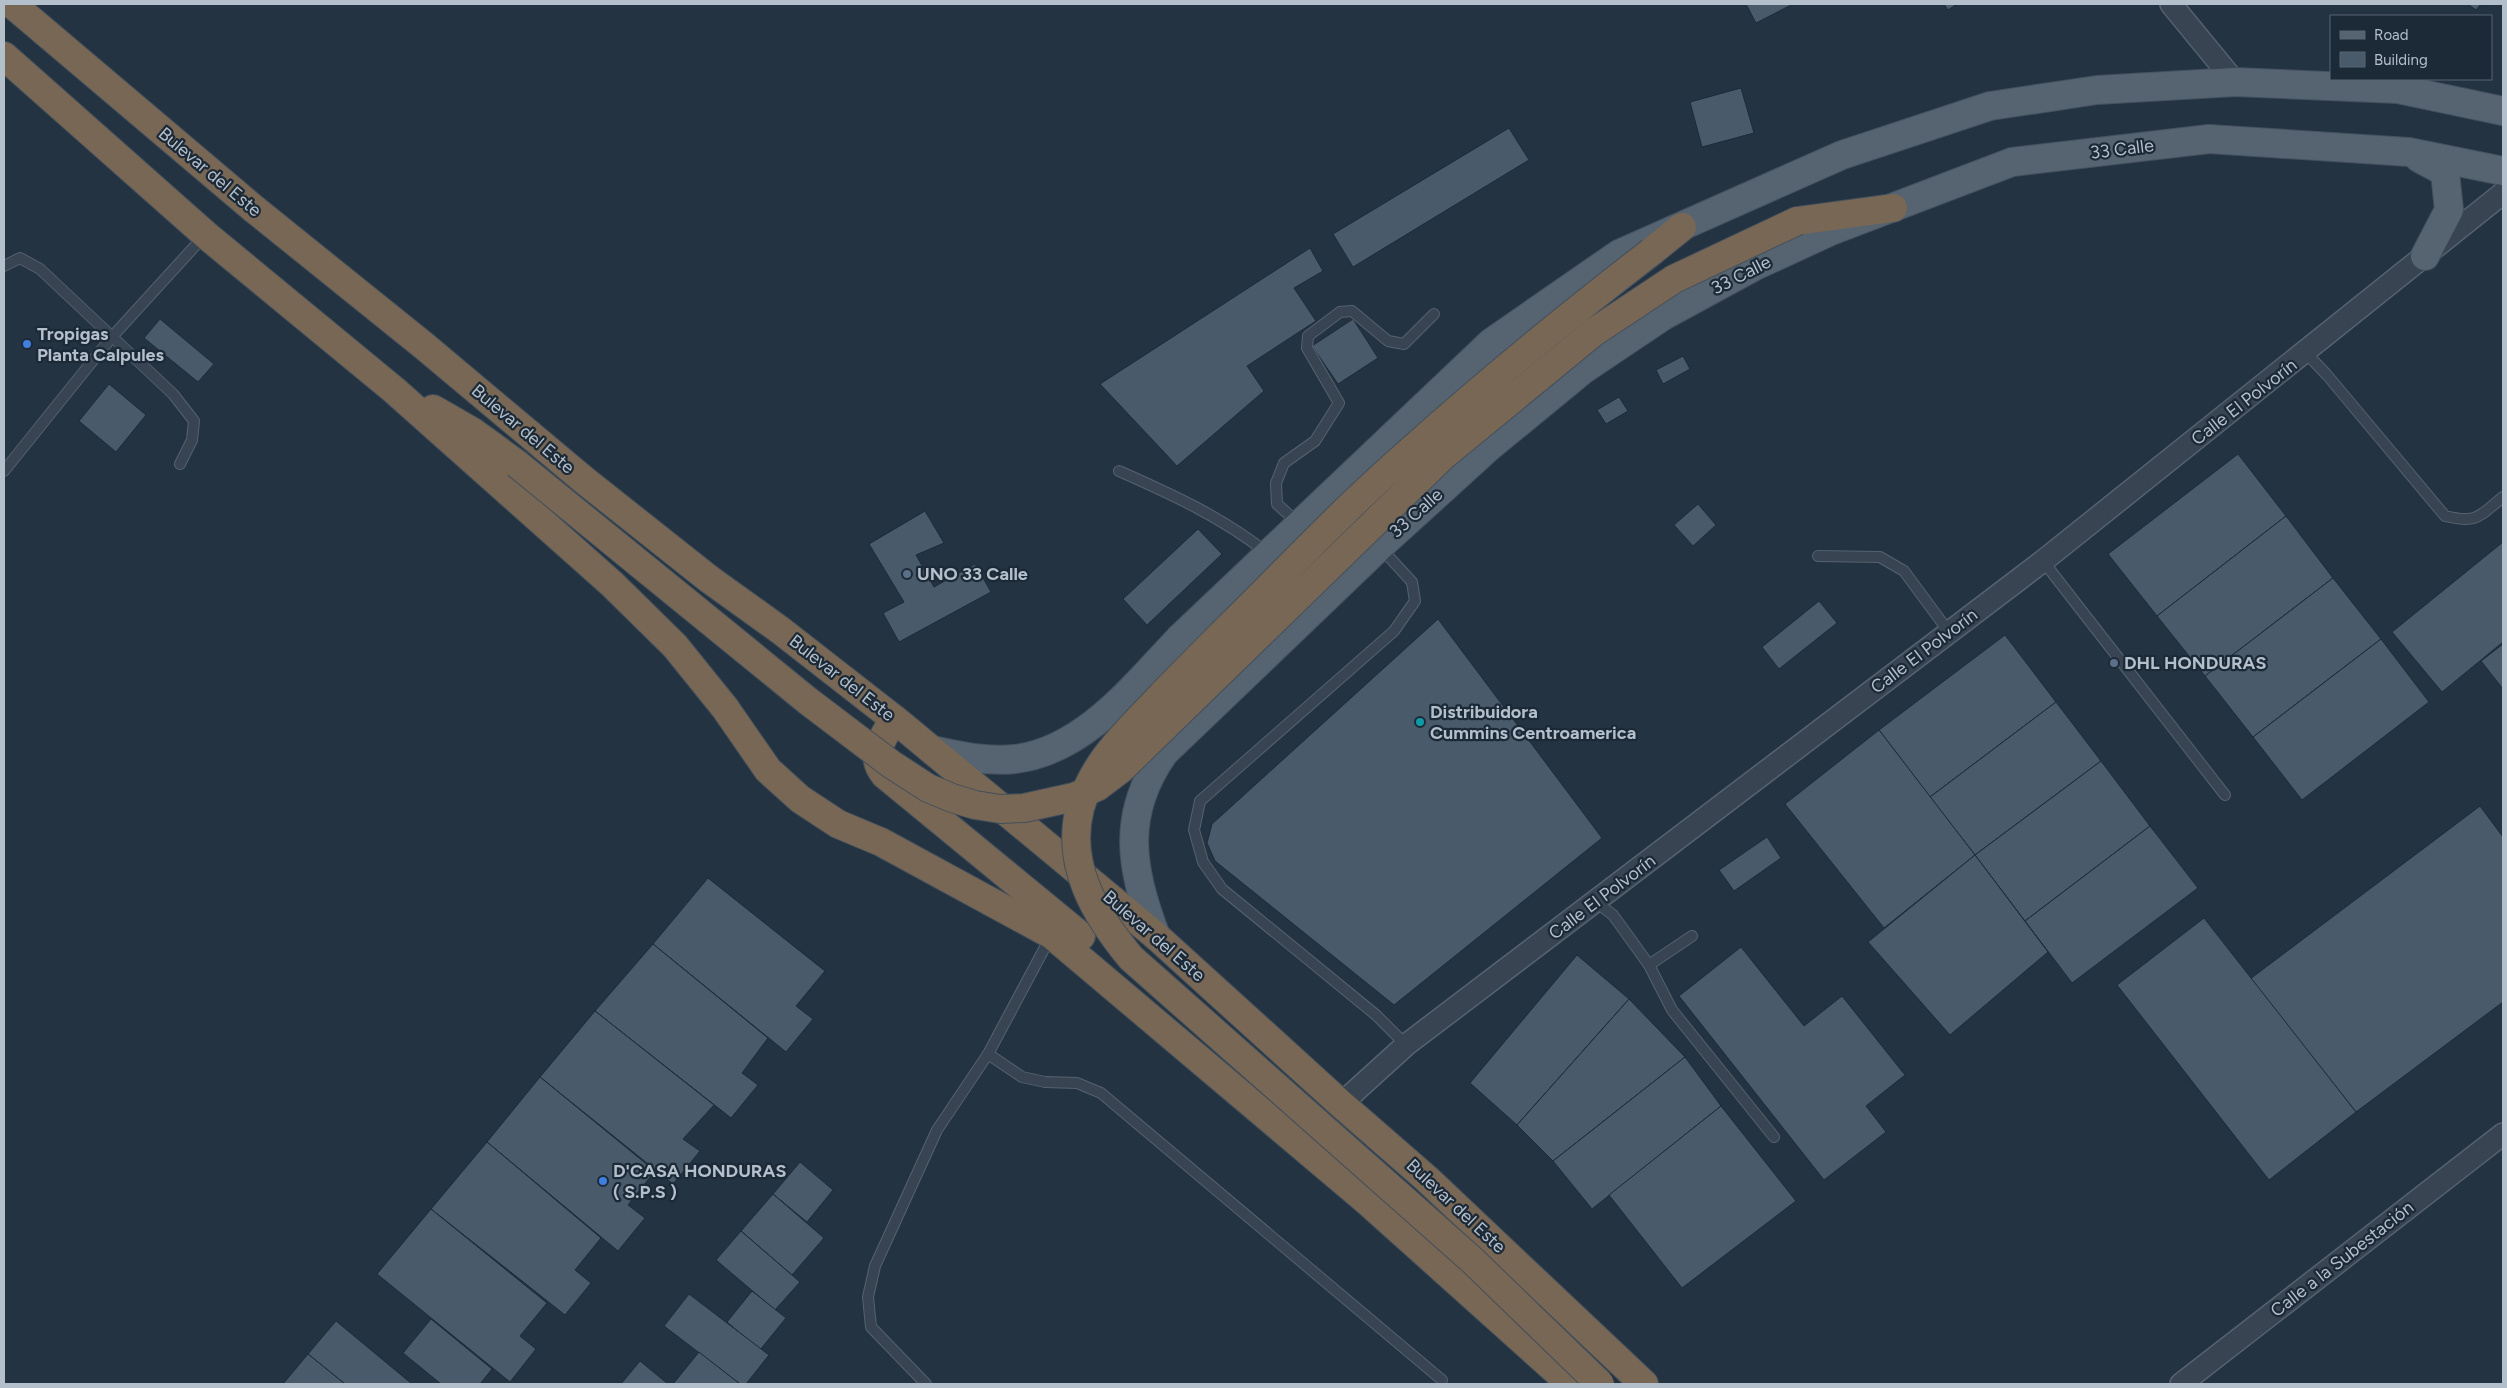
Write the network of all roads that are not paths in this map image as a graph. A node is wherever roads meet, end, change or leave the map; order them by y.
1 (12, 4) edge
2 (2171, 4) edge
3 (4, 56) edge
4 (2235, 82) junction
5 (2503, 111) edge
6 (2409, 152) junction
7 (2503, 171) edge
8 (2503, 193) edge
9 (1893, 208) junction
10 (1682, 227) junction
11 (206, 235) junction
12 (2425, 256) junction
13 (4, 266) edge
14 (1434, 314) dead end
15 (111, 338) junction
16 (2306, 353) junction
17 (394, 390) junction
18 (180, 464) dead end
19 (4, 471) edge
20 (1119, 471) dead end
21 (2503, 497) edge
22 (1299, 524) junction
23 (1379, 547) junction
24 (1268, 554) junction
25 (1818, 556) dead end
26 (2043, 561) junction
27 (1949, 632) junction
28 (1132, 688) junction
29 (894, 719) junction
30 (1180, 736) junction
31 (932, 750) junction
32 (2225, 796) dead end
33 (1596, 902) junction
34 (1052, 934) junction
35 (1156, 936) junction
36 (1692, 936) dead end
37 (1648, 965) junction
38 (1133, 1004) junction
39 (1406, 1045) junction
40 (988, 1054) junction
41 (1341, 1104) junction
42 (2503, 1134) edge
43 (1774, 1138) dead end
44 (1442, 1380) dead end
45 (926, 1384) edge
46 (1571, 1384) edge
47 (1600, 1384) edge
48 (1644, 1384) edge
49 (2180, 1384) edge

1 - 29 highway, Bulevar del Este
2 - 4 street
3 - 11 highway
4 - 5 main road
4 - 10 main road
6 - 7 main road, 33 Calle
6 - 9 main road, 33 Calle
6 - 12 main road
8 - 12 street, Calle El Polvorín
9 - 17 highway, bridge
9 - 23 main road, 33 Calle
10 - 22 main road
10 - 47 highway, bridge
11 - 15 lane
11 - 17 highway
12 - 16 street, Calle El Polvorín
13 - 15 lane
14 - 22 lane
15 - 18 lane
15 - 19 lane
16 - 21 lane
16 - 26 street, Calle El Polvorín
17 - 34 highway
20 - 24 lane
22 - 24 main road
23 - 30 main road, 33 Calle
23 - 39 lane
24 - 28 main road
25 - 27 lane
26 - 27 street, Calle El Polvorín
26 - 32 lane
27 - 33 street, Calle El Polvorín
28 - 30 main road
28 - 31 main road
29 - 31 highway, Bulevar del Este
29 - 38 highway
30 - 35 main road, 33 Calle
31 - 35 highway, Bulevar del Este
33 - 37 lane
33 - 39 street, Calle El Polvorín
34 - 38 highway
34 - 40 lane
35 - 41 highway, Bulevar del Este
36 - 37 lane
37 - 43 lane
38 - 46 highway
39 - 41 street, Calle El Polvorín
40 - 44 lane
40 - 45 lane
41 - 48 highway, Bulevar del Este
42 - 49 street, Calle a la Subestación

